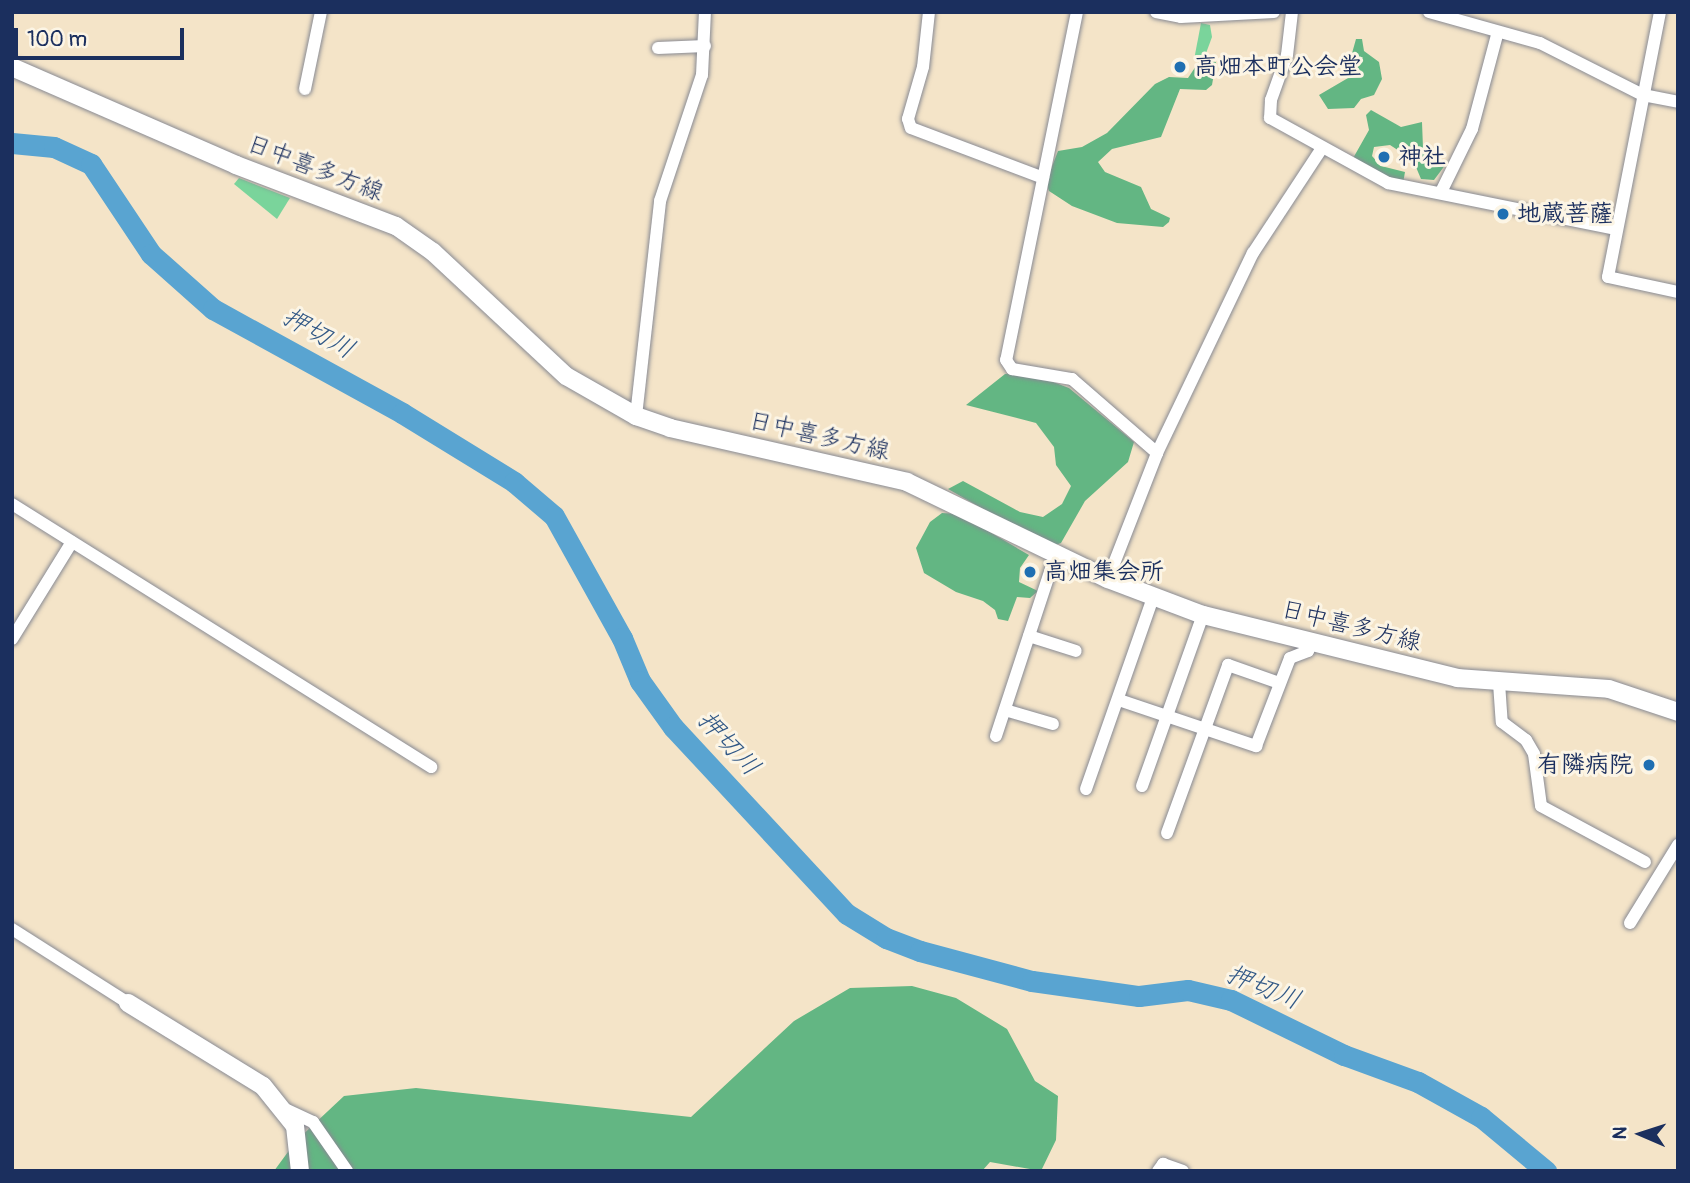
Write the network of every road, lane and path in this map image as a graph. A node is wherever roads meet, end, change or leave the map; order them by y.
1 (321, 12) edge
2 (705, 12) edge
3 (929, 12) edge
4 (1077, 12) edge
5 (1156, 12) edge
6 (1274, 12) edge
7 (1292, 12) edge
8 (1429, 12) edge
9 (1660, 12) edge
10 (1497, 35) junction
11 (705, 46) junction
12 (658, 48) dead end
13 (12, 66) edge
14 (305, 89) dead end
15 (1643, 95) junction
16 (1678, 102) edge
17 (1322, 148) junction
18 (1043, 178) junction
19 (1441, 192) junction
20 (1616, 229) junction
21 (1678, 292) edge
22 (636, 416) junction
23 (1157, 453) junction
24 (12, 504) edge
25 (72, 541) junction
26 (1056, 554) junction
27 (1108, 579) junction
28 (1153, 598) junction
29 (1203, 615) junction
30 (1029, 636) junction
31 (12, 639) edge
32 (1312, 642) junction
33 (1076, 651) dead end
34 (1279, 683) junction
35 (1499, 683) junction
36 (1119, 699) junction
37 (1005, 710) junction
38 (1678, 712) edge
39 (1170, 717) junction
40 (1053, 724) dead end
41 (1204, 728) junction
42 (996, 736) dead end
43 (432, 767) dead end
44 (1142, 786) dead end
45 (1086, 789) dead end
46 (1167, 832) dead end
47 (1677, 848) edge
48 (1645, 862) dead end
49 (1630, 923) dead end
50 (12, 929) edge
51 (128, 1003) joint
52 (277, 1100) junction
53 (300, 1171) edge
54 (346, 1171) edge
55 (1158, 1171) edge
56 (1183, 1171) edge

1 - 14 street
2 - 11 street
3 - 18 street
4 - 18 street
5 - 6 street
7 - 17 street
8 - 10 street
9 - 15 street
10 - 15 street
10 - 19 street
11 - 12 street
11 - 22 street
13 - 22 main road, 日中喜多方線
15 - 16 street
15 - 20 street
17 - 19 street
17 - 23 street
18 - 23 street
19 - 20 street
20 - 21 street
22 - 26 main road, 日中喜多方線
23 - 27 street
24 - 25 street
25 - 31 street
25 - 43 street
26 - 27 main road, 日中喜多方線
26 - 30 street
27 - 28 main road, 日中喜多方線
28 - 29 main road, 日中喜多方線
28 - 36 street
29 - 32 main road, 日中喜多方線
29 - 39 street
30 - 33 street
30 - 37 street
32 - 34 street
32 - 35 main road, 日中喜多方線
34 - 41 street
34 - 41 street
35 - 38 main road, 日中喜多方線
35 - 48 street
36 - 39 street
36 - 45 street
37 - 40 street
37 - 42 street
39 - 41 street
39 - 44 street
41 - 46 street
47 - 49 street
50 - 51 street
51 - 52 main road
52 - 53 main road
52 - 54 street
55 - 56 street

